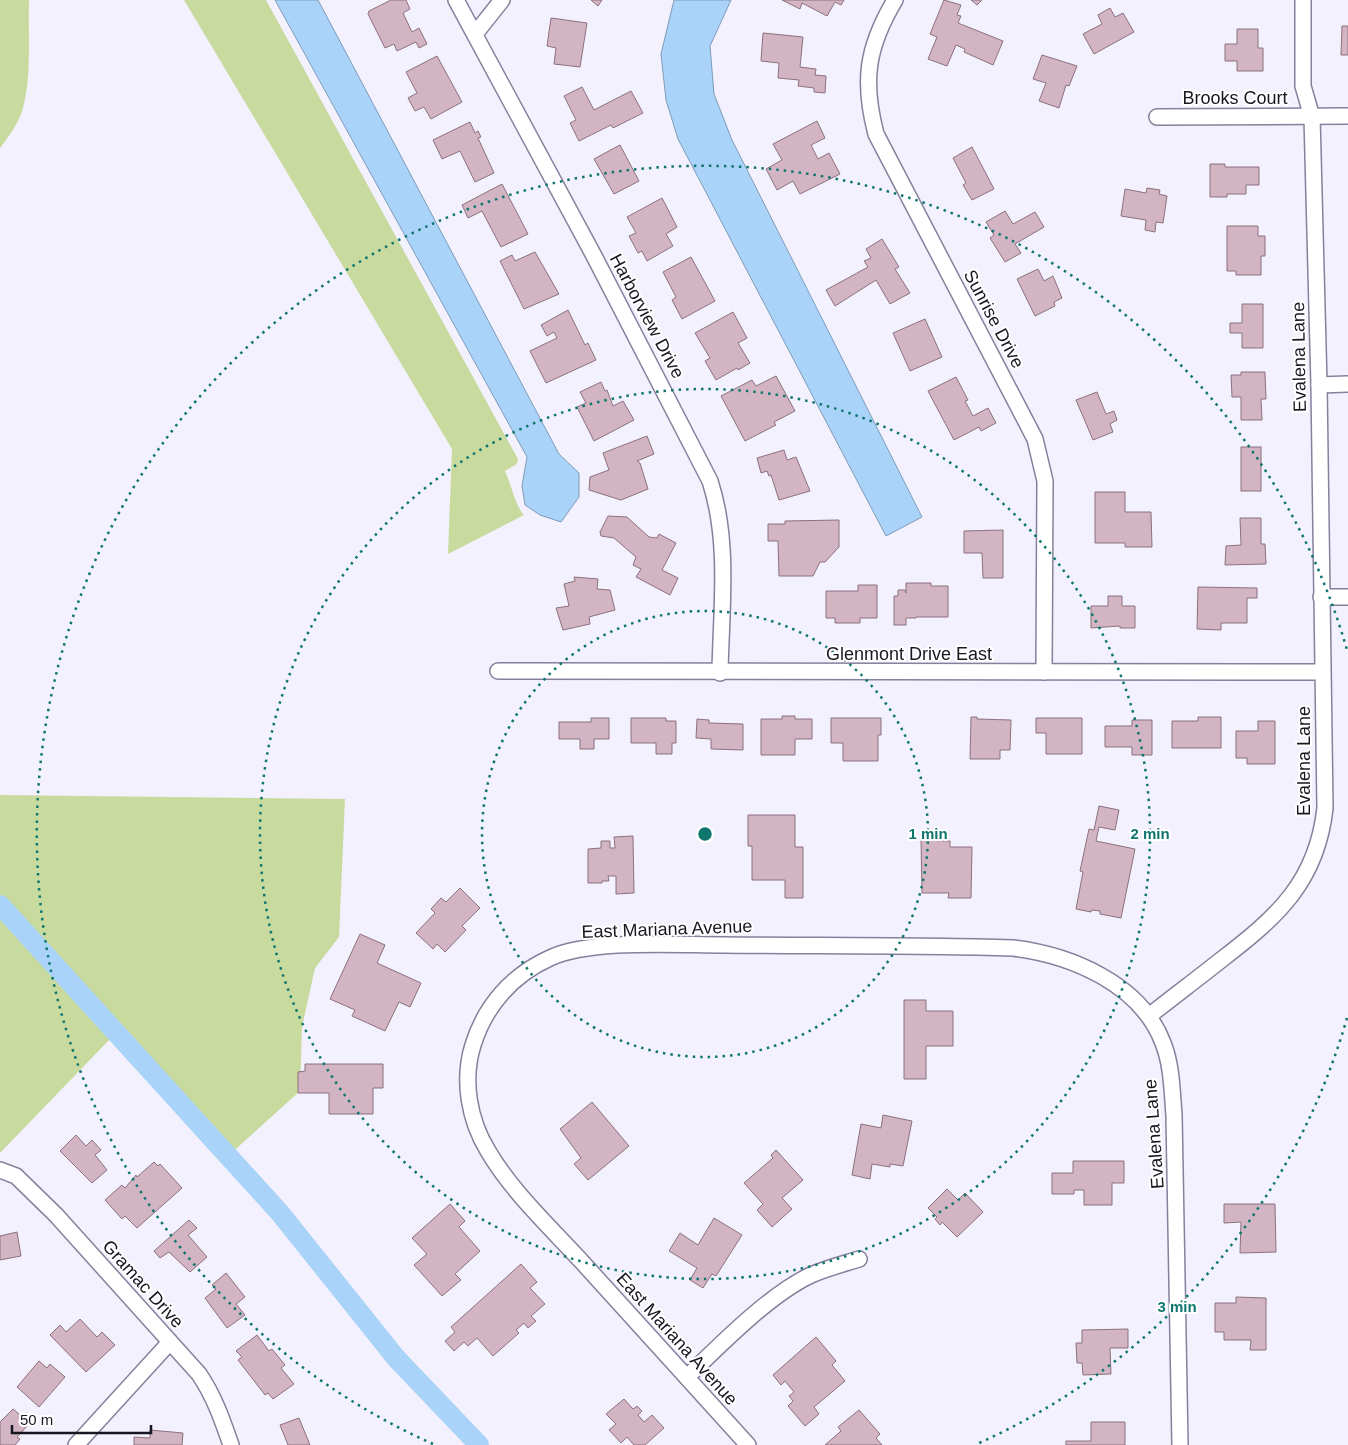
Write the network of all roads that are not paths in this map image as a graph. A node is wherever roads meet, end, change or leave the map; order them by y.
1 (456, 0) edge
2 (502, 0) edge
3 (896, 0) edge
4 (1303, 0) edge
5 (475, 34) junction
6 (1348, 116) edge
7 (1157, 117) dead end
8 (1312, 117) junction
9 (1348, 384) edge
10 (1319, 385) junction
11 (1321, 597) junction
12 (1348, 597) edge
13 (498, 672) dead end
14 (1044, 672) junction
15 (1321, 672) junction
16 (720, 673) junction
17 (1149, 1016) junction
18 (0, 1170) edge
19 (859, 1259) dead end
20 (170, 1342) junction
21 (686, 1377) junction
22 (76, 1445) edge
23 (231, 1445) edge
24 (748, 1445) edge
25 (1180, 1445) edge

1 - 5 street, Harborview Drive
2 - 5 street
3 - 14 street, Sunrise Drive
4 - 8 street, Evalena Lane
5 - 16 street, Harborview Drive
6 - 8 street, Brooks Court
7 - 8 street, Brooks Court
8 - 10 street, Evalena Lane
9 - 10 street
10 - 11 street, Evalena Lane
11 - 12 street
11 - 15 street, Evalena Lane
13 - 16 street, Glenmont Drive East
14 - 15 street, Glenmont Drive East
14 - 16 street, Glenmont Drive East
15 - 17 street, Evalena Lane
17 - 21 street, East Mariana Avenue
17 - 25 street, Evalena Lane
18 - 20 street, Gramac Drive
19 - 21 street
20 - 22 street
20 - 23 street, Gramac Drive
21 - 24 street, East Mariana Avenue

